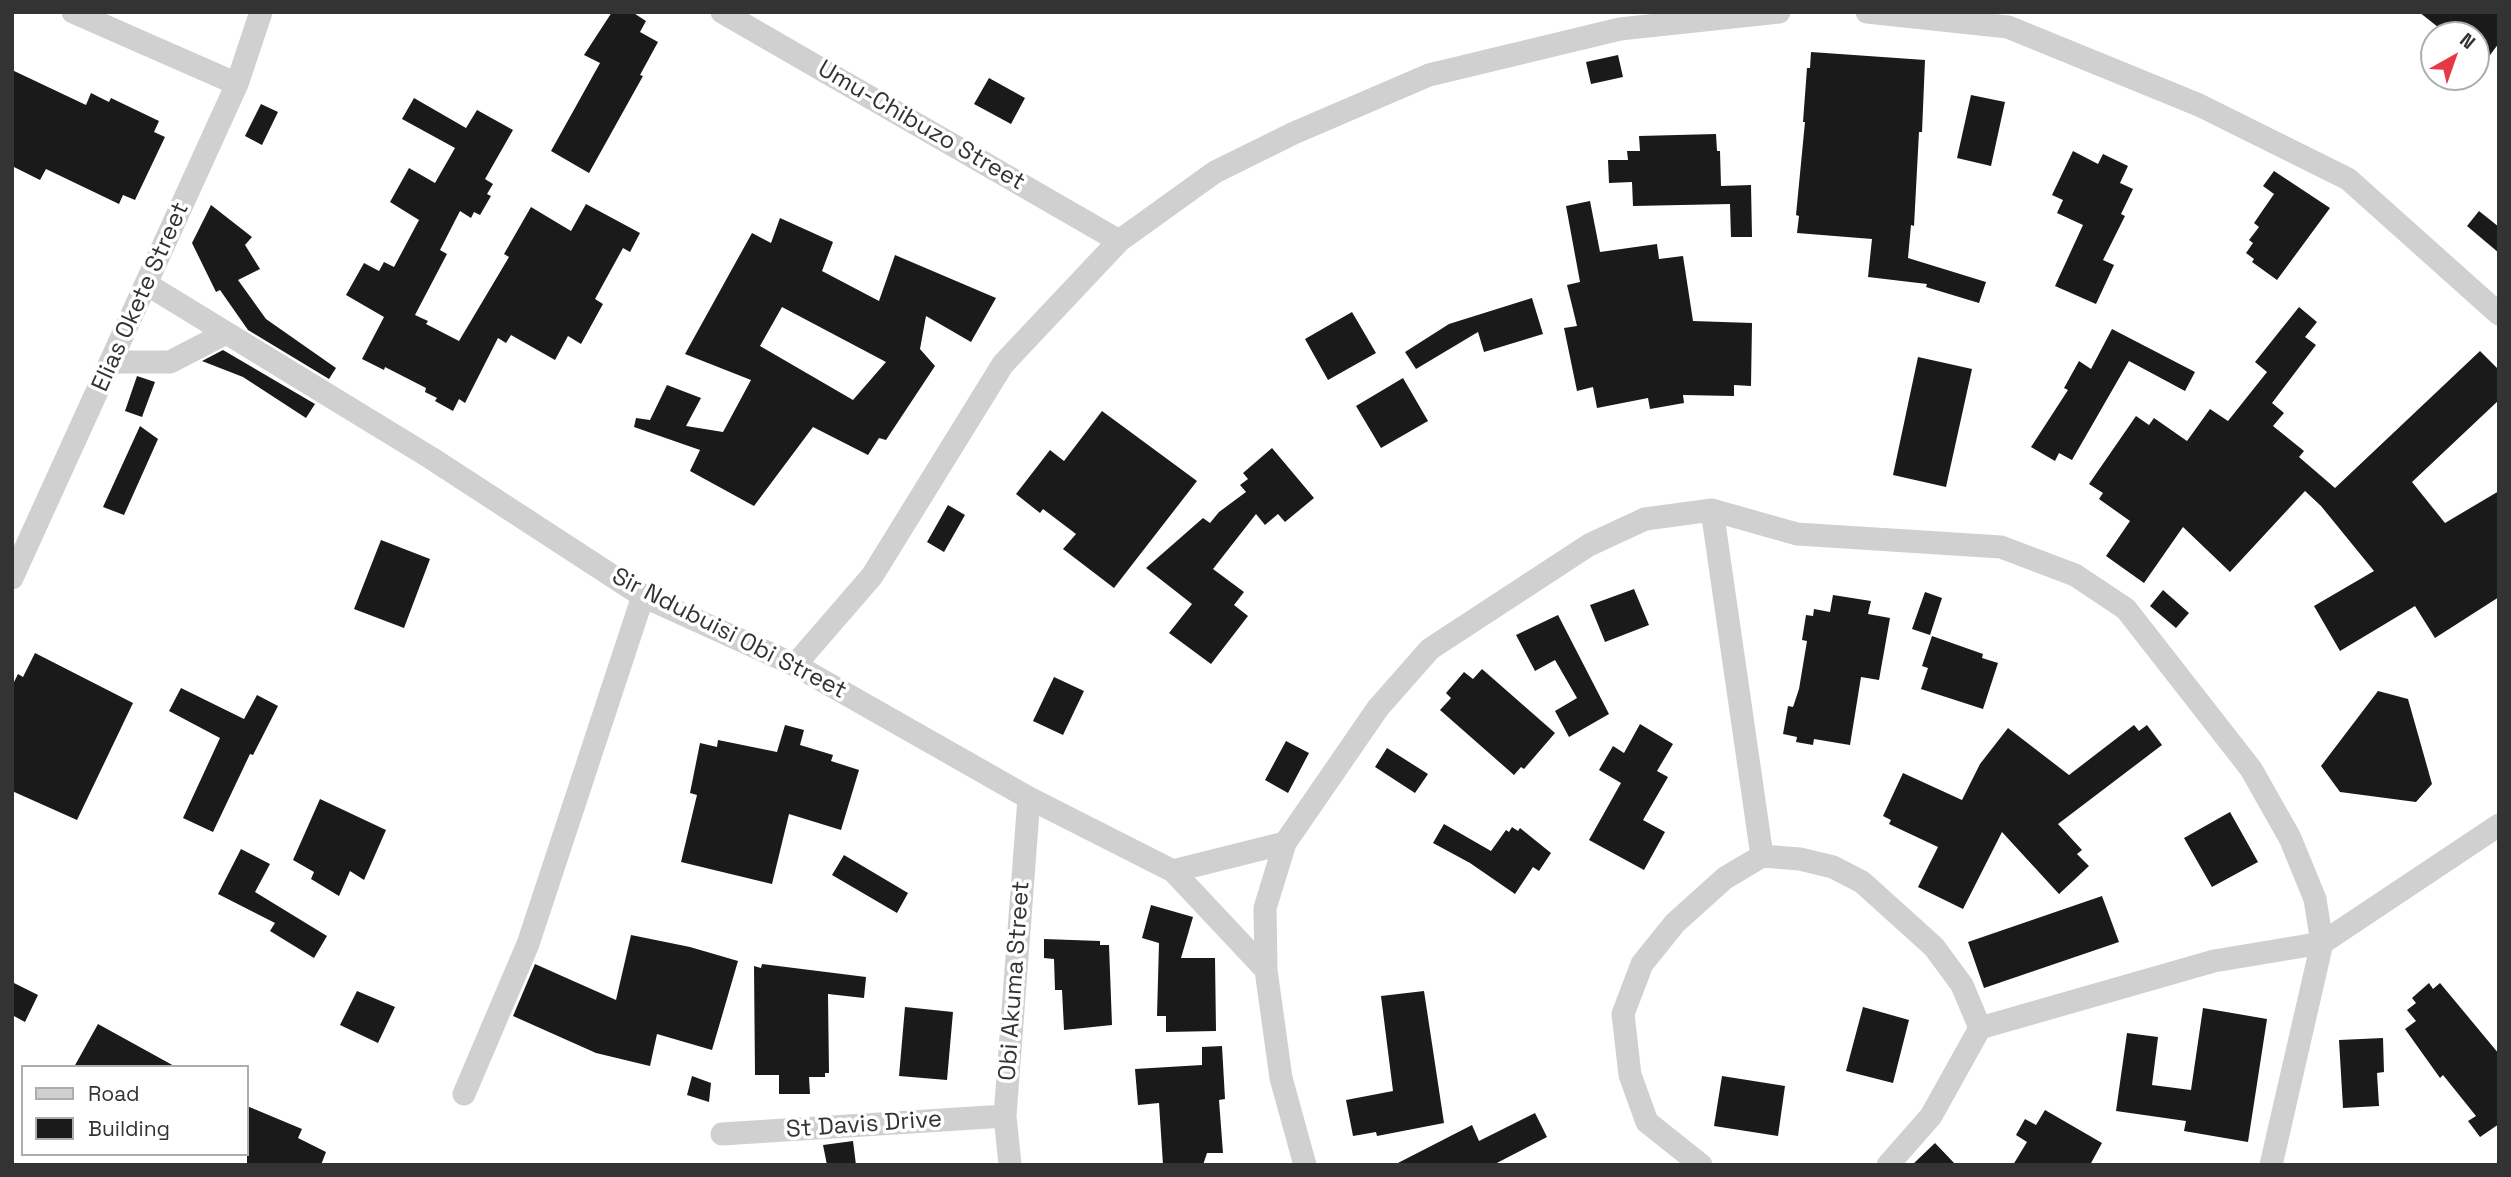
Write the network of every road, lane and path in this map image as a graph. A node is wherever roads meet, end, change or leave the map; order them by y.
1 (73, 12) edge
2 (261, 12) edge
3 (722, 12) edge
4 (1779, 12) edge
5 (1867, 12) edge
6 (1624, 20) edge
7 (237, 84) junction
8 (1119, 240) junction
9 (148, 285) junction
10 (2499, 314) edge
11 (225, 334) junction
12 (113, 362) junction
13 (1712, 510) junction
14 (12, 578) edge
15 (643, 596) junction
16 (795, 665) junction
17 (1029, 798) junction
18 (2499, 825) edge
19 (1285, 843) junction
20 (1762, 856) junction
21 (1173, 872) junction
22 (2322, 943) junction
23 (1266, 970) junction
24 (1980, 1028) junction
25 (464, 1094) dead end
26 (1006, 1116) junction
27 (722, 1134) dead end
28 (1010, 1165) edge
29 (1305, 1165) edge
30 (1701, 1165) edge
31 (1888, 1165) edge
32 (2271, 1165) edge

1 - 7 street
2 - 7 street, Elias Okete Street
3 - 8 street, Umu-Chibuzo Street
4 - 6 street
5 - 10 street
6 - 8 street
7 - 9 street, Elias Okete Street
8 - 16 street
9 - 11 street, Sir Ndubuisi Obi Street
9 - 12 street, Elias Okete Street
11 - 12 street
11 - 15 street, Sir Ndubuisi Obi Street
12 - 14 street, Elias Okete Street
13 - 19 street
13 - 20 street
13 - 22 street
15 - 16 street, Sir Ndubuisi Obi Street
15 - 25 street
16 - 17 street, Sir Ndubuisi Obi Street
17 - 21 street, Sir Ndubuisi Obi Street
17 - 26 street, Obi Akuma Street
18 - 22 street
19 - 21 street
19 - 23 street
20 - 24 street
20 - 30 street
21 - 23 street, Sir Ndubuisi Obi Street
22 - 24 street
22 - 32 street
23 - 29 street
24 - 31 street
26 - 27 street, St Davis Drive
26 - 28 street, Obi Akuma Street

